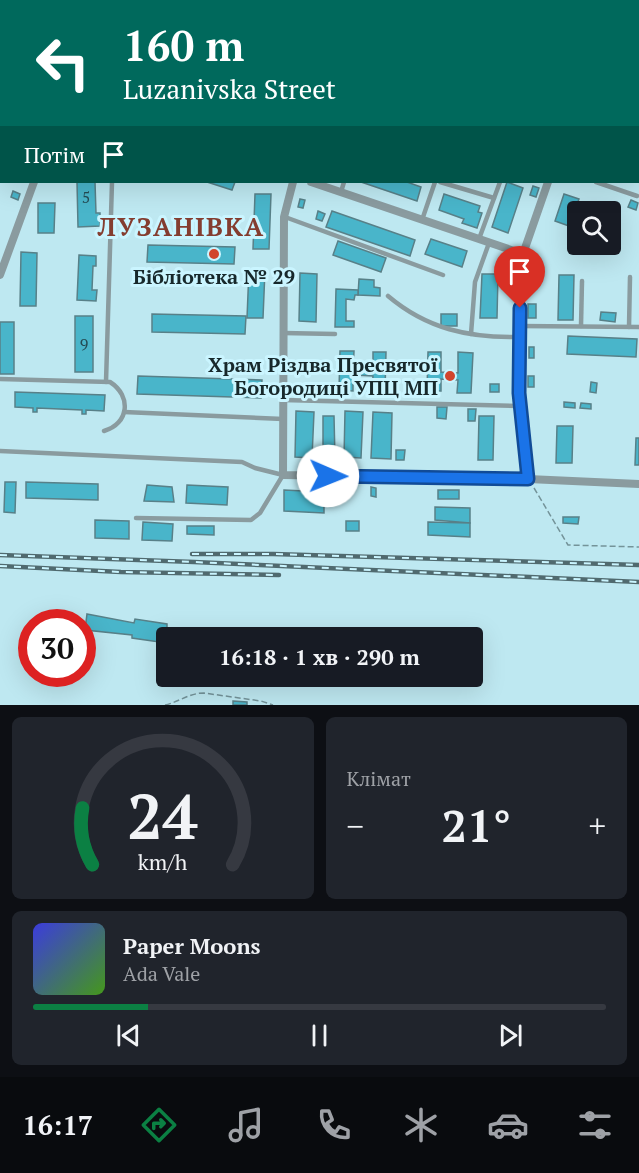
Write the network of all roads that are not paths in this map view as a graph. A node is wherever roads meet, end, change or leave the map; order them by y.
1 (34, 183) edge
2 (112, 183) edge
3 (293, 183) edge
4 (314, 183) edge
5 (344, 183) edge
6 (435, 183) edge
7 (443, 183) edge
8 (500, 183) edge
9 (548, 183) edge
10 (599, 183) edge
11 (341, 192) junction
12 (637, 196) dead end
13 (494, 198) junction
14 (284, 217) junction
15 (423, 220) junction
16 (479, 239) junction
17 (489, 243) junction
18 (523, 254) junction
19 (0, 275) edge
20 (443, 275) dead end
21 (630, 276) dead end
22 (582, 281) dead end
23 (388, 296) dead end
24 (519, 326) junction
25 (581, 326) junction
26 (629, 327) junction
27 (639, 327) edge
28 (283, 333) junction
29 (335, 334) dead end
30 (471, 334) junction
31 (519, 337) junction
32 (0, 379) edge
33 (106, 382) junction
34 (283, 400) junction
35 (521, 406) junction
36 (124, 412) junction
37 (283, 419) junction
38 (104, 431) dead end
39 (0, 452) edge
40 (283, 475) junction
41 (528, 479) junction
42 (639, 484) edge
43 (136, 518) dead end

1 - 19 street
2 - 33 lane
3 - 14 street
4 - 11 street
5 - 11 lane
6 - 15 lane
7 - 13 lane
8 - 13 lane
9 - 18 street
10 - 12 lane
11 - 15 street
13 - 16 lane
14 - 20 lane
14 - 28 street
15 - 16 street
16 - 17 street
17 - 18 street
17 - 30 lane
18 - 24 street
21 - 26 lane
22 - 25 lane
23 - 30 lane
24 - 25 lane
24 - 31 street
25 - 26 lane
26 - 27 lane
28 - 29 lane
28 - 34 street
30 - 31 lane
31 - 35 street
32 - 33 lane
33 - 36 lane
34 - 35 lane
34 - 37 street
35 - 41 street
36 - 37 lane
36 - 38 lane
37 - 40 street
39 - 40 lane
40 - 41 street
40 - 43 lane
41 - 42 street

